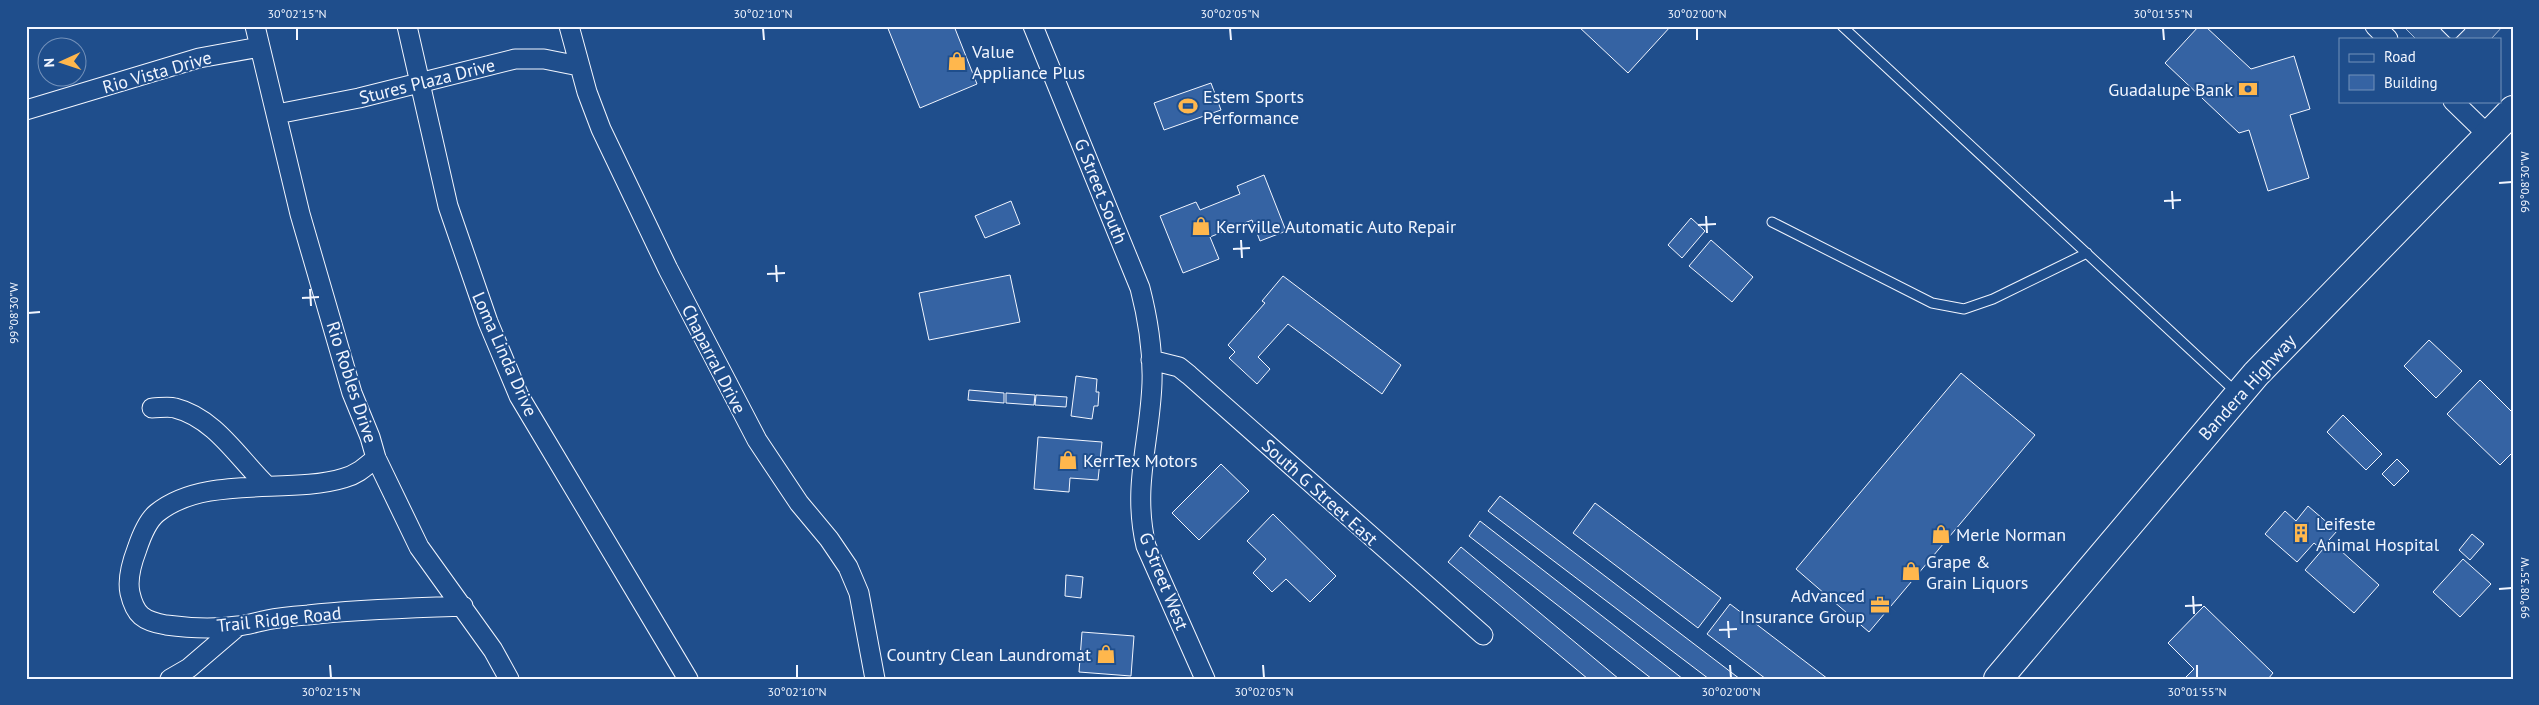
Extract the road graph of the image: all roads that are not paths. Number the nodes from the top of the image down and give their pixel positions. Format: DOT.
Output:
graph roads {
  1 [pos="255,26"];
  2 [pos="407,26"];
  3 [pos="569,26"];
  4 [pos="1033,26"];
  5 [pos="1842,26"];
  6 [pos="2375,26"];
  7 [pos="2444,26"];
  8 [pos="2461,26"];
  9 [pos="2387,38"];
  10 [pos="260,47"];
  11 [pos="579,66"];
  12 [pos="419,83"];
  13 [pos="2454,102"];
  14 [pos="26,110"];
  15 [pos="2513,110"];
  16 [pos="276,114"];
  17 [pos="2488,135"];
  18 [pos="1772,222"];
  19 [pos="2087,253"];
  20 [pos="1151,360"];
  21 [pos="2239,394"];
  22 [pos="152,408"];
  23 [pos="376,458"];
  24 [pos="267,486"];
  25 [pos="463,606"];
  26 [pos="238,626"];
  27 [pos="1483,635"];
  28 [pos="170,679"];
  29 [pos="509,679"];
  30 [pos="688,679"];
  31 [pos="875,679"];
  32 [pos="1205,679"];
  33 [pos="1998,679"];
  1 -- 10 [label="street, Rio Robles Drive"];
  2 -- 12 [label="street, Loma Linda Drive"];
  3 -- 11 [label="street, Chaparral Drive"];
  4 -- 20 [label="street, G Street South"];
  5 -- 19 [label="lane"];
  6 -- 9 [label="street"];
  7 -- 8 [label="lane"];
  10 -- 14 [label="street, Rio Vista Drive"];
  10 -- 16 [label="street, Rio Robles Drive"];
  11 -- 12 [label="street, Stures Plaza Drive"];
  11 -- 31 [label="street, Chaparral Drive"];
  12 -- 16 [label="street, Stures Plaza Drive"];
  12 -- 30 [label="street, Loma Linda Drive"];
  13 -- 17 [label="street"];
  15 -- 17 [label="main road, Bandera Highway"];
  16 -- 23 [label="street, Rio Robles Drive"];
  17 -- 21 [label="main road, Bandera Highway"];
  18 -- 19 [label="lane"];
  19 -- 21 [label="lane"];
  20 -- 27 [label="street, South G Street East"];
  20 -- 32 [label="street, G Street West"];
  21 -- 33 [label="main road, Bandera Highway"];
  22 -- 24 [label="street"];
  23 -- 24 [label="street, Trail Ridge Road"];
  23 -- 25 [label="street, Rio Robles Drive"];
  24 -- 26 [label="street, Trail Ridge Road"];
  25 -- 26 [label="street, Trail Ridge Road"];
  25 -- 29 [label="street, Rio Robles Drive"];
  26 -- 28 [label="street"];
}
